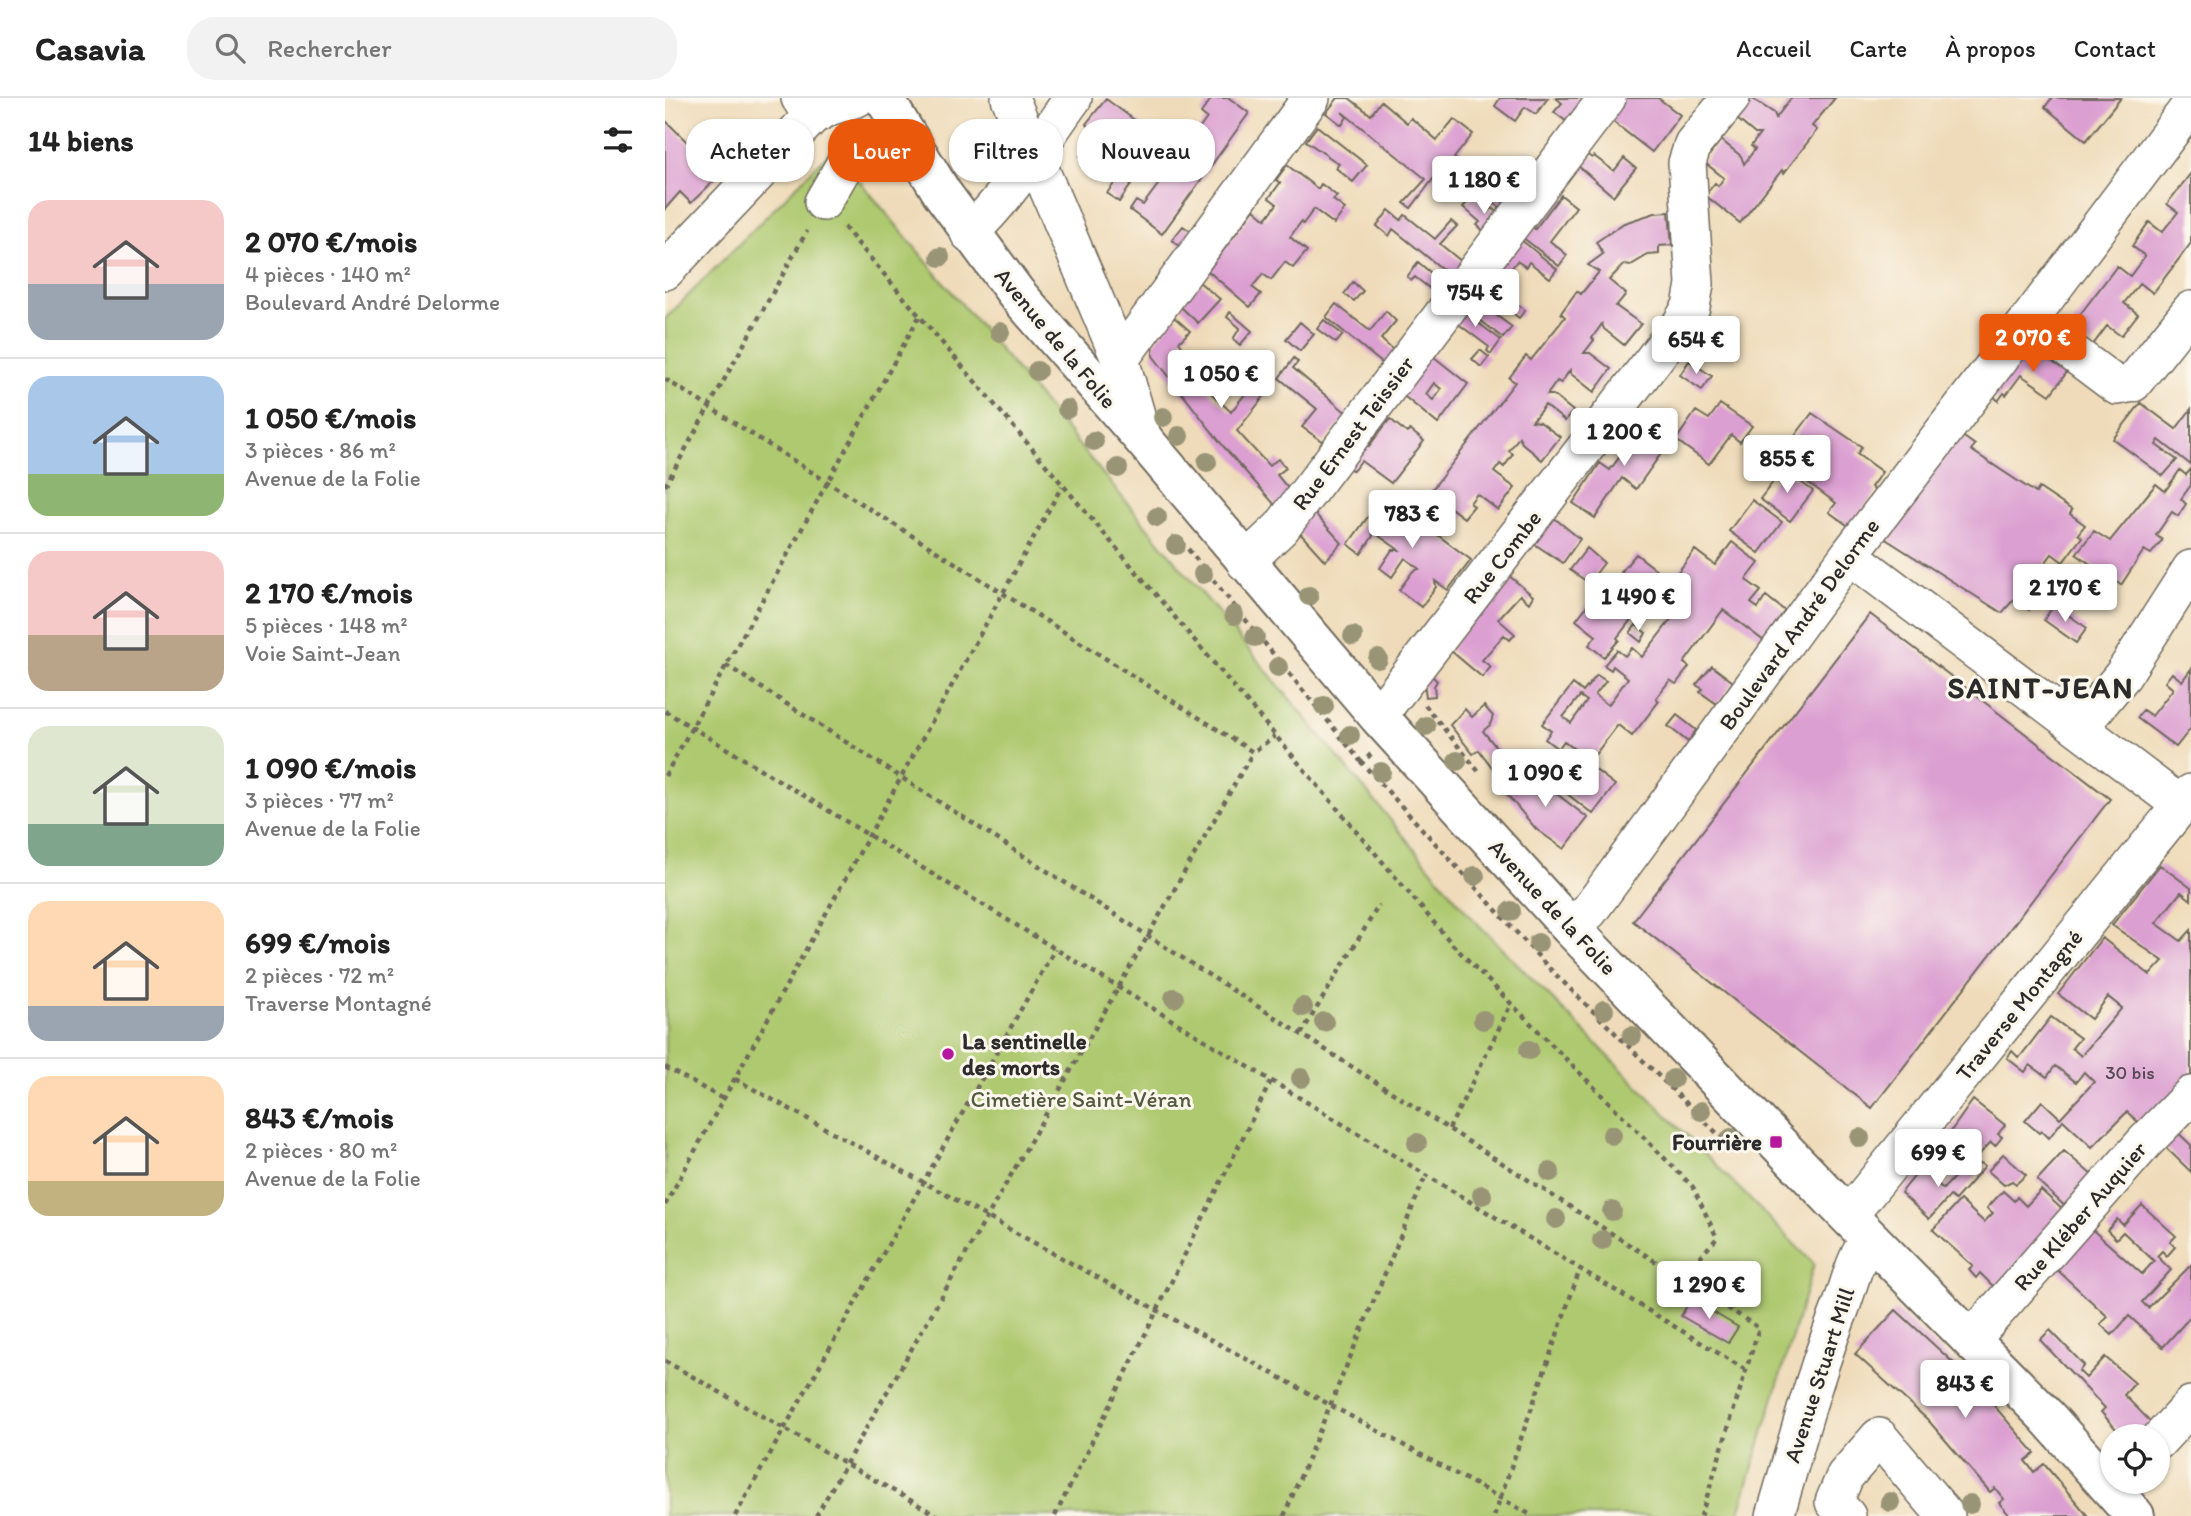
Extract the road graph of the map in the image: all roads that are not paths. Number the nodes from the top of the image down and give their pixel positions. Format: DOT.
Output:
graph roads {
  1 [pos="857,98"];
  2 [pos="884,98"];
  3 [pos="1010,98"];
  4 [pos="1073,98"];
  5 [pos="1311,98"];
  6 [pos="1607,98"];
  7 [pos="1731,98"];
  8 [pos="2191,105"];
  9 [pos="806,107"];
  10 [pos="897,119"];
  11 [pos="1018,119"];
  12 [pos="1058,119"];
  13 [pos="935,181"];
  14 [pos="835,182"];
  15 [pos="1012,182"];
  16 [pos="1044,182"];
  17 [pos="823,202"];
  18 [pos="969,233"];
  19 [pos="665,271"];
  20 [pos="2191,310"];
  21 [pos="2029,320"];
  22 [pos="1119,359"];
  23 [pos="1143,439"];
  24 [pos="1849,555"];
  25 [pos="1245,562"];
  26 [pos="2191,569"];
  27 [pos="1378,716"];
  28 [pos="2079,728"];
  29 [pos="2186,799"];
  30 [pos="1570,927"];
  31 [pos="2191,1095"];
  32 [pos="1859,1227"];
  33 [pos="1971,1340"];
  34 [pos="2191,1405"];
  35 [pos="2170,1428"];
  36 [pos="2122,1496"];
  37 [pos="1775,1516"];
  38 [pos="1847,1516"];
  39 [pos="1946,1516"];
  1 -- 9 [label="street"];
  2 -- 10 [label="main road, Avenue de la Folie"];
  3 -- 11 [label="street"];
  4 -- 12 [label="street"];
  5 -- 22 [label="street"];
  6 -- 25 [label="street, Rue Ernest Teissier"];
  7 -- 27 [label="street, Rue Combe"];
  8 -- 21 [label="street, Boulevard André Delorme"];
  9 -- 19 [label="street"];
  13 -- 18 [label="main road, Avenue de la Folie"];
  14 -- 17 [label="street"];
  15 -- 18 [label="street"];
  16 -- 22 [label="street"];
  18 -- 23 [label="main road, Avenue de la Folie"];
  20 -- 21 [label="street"];
  21 -- 24 [label="street, Boulevard André Delorme"];
  22 -- 23 [label="street"];
  23 -- 25 [label="main road, Avenue de la Folie"];
  24 -- 28 [label="street"];
  24 -- 30 [label="street, Boulevard André Delorme"];
  25 -- 27 [label="main road, Avenue de la Folie"];
  26 -- 28 [label="street"];
  27 -- 30 [label="main road, Avenue de la Folie"];
  28 -- 29 [label="street"];
  29 -- 32 [label="street, Traverse Montagné"];
  30 -- 32 [label="main road, Avenue de la Folie"];
  31 -- 33 [label="street, Rue Kléber Auquier"];
  32 -- 33 [label="main road, Avenue de la Folie"];
  32 -- 37 [label="street, Avenue Stuart Mill"];
  33 -- 36 [label="main road, Avenue de la Folie"];
  34 -- 35 [label="street"];
  38 -- 39 [label="street"];
}
